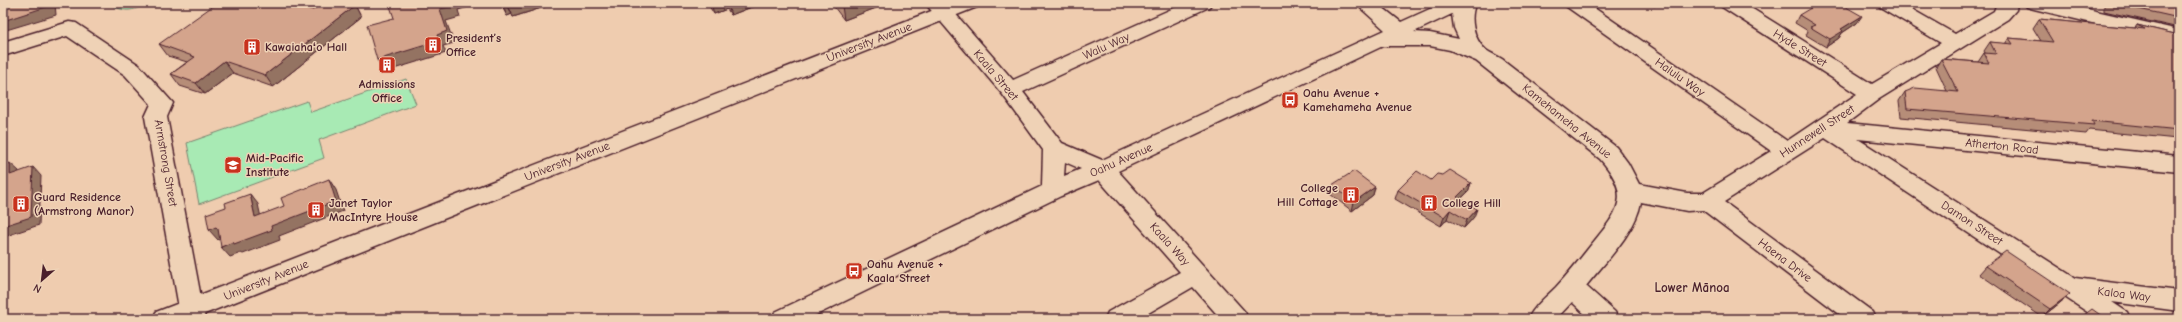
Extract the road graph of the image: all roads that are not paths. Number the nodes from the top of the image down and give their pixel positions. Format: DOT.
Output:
graph roads {
  1 [pos="970,3"];
  2 [pos="1202,3"];
  3 [pos="1365,3"];
  4 [pos="1459,3"];
  5 [pos="1466,3"];
  6 [pos="1574,3"];
  7 [pos="1729,3"];
  8 [pos="1887,3"];
  9 [pos="2007,3"];
  10 [pos="2034,3"];
  11 [pos="940,8"];
  12 [pos="1426,17"];
  13 [pos="1399,30"];
  14 [pos="2179,37"];
  15 [pos="1954,42"];
  16 [pos="1366,46"];
  17 [pos="3,49"];
  18 [pos="1477,52"];
  19 [pos="1010,90"];
  20 [pos="1872,94"];
  21 [pos="1825,128"];
  22 [pos="1054,149"];
  23 [pos="1786,151"];
  24 [pos="2179,164"];
  25 [pos="1103,169"];
  26 [pos="1054,190"];
  27 [pos="1630,192"];
  28 [pos="1707,201"];
  29 [pos="1196,274"];
  30 [pos="1571,287"];
  31 [pos="2070,287"];
  32 [pos="2179,301"];
  33 [pos="192,314"];
  34 [pos="164,319"];
  35 [pos="784,319"];
  36 [pos="1118,319"];
  37 [pos="1236,319"];
  38 [pos="1540,319"];
  39 [pos="1606,319"];
  40 [pos="1864,319"];
  41 [pos="2118,319"];
  1 -- 11 [label="street, University Avenue"];
  2 -- 19 [label="street, Walu Way"];
  3 -- 13 [label="street"];
  4 -- 12 [label="street, Oahu Avenue"];
  5 -- 18 [label="street, Kamehameha Avenue"];
  6 -- 23 [label="street, Halulu Way"];
  7 -- 20 [label="street, Hyde Street"];
  8 -- 15 [label="street"];
  9 -- 15 [label="street, Hunnewell Street"];
  10 -- 14 [label="street"];
  11 -- 19 [label="street, Kaala Street"];
  11 -- 33 [label="street, University Avenue"];
  12 -- 13 [label="street, Oahu Avenue"];
  12 -- 18 [label="street"];
  13 -- 16 [label="street, Oahu Avenue"];
  15 -- 20 [label="street, Hunnewell Street"];
  16 -- 18 [label="street, Kamehameha Avenue"];
  16 -- 25 [label="street, Oahu Avenue"];
  17 -- 33 [label="street, Armstrong Street"];
  18 -- 27 [label="street, Kamehameha Avenue"];
  19 -- 22 [label="street, Kaala Street"];
  20 -- 21 [label="street, Hunnewell Street"];
  21 -- 23 [label="street, Hunnewell Street"];
  21 -- 24 [label="street, Atherton Road"];
  21 -- 31 [label="street, Damon Street"];
  22 -- 25 [label="street"];
  22 -- 26 [label="street"];
  23 -- 28 [label="street, Hunnewell Street"];
  25 -- 26 [label="street, Oahu Avenue"];
  25 -- 29 [label="street, Kaala Way"];
  26 -- 35 [label="street, Oahu Avenue"];
  27 -- 28 [label="street, Hunnewell Street"];
  27 -- 30 [label="street, Kamehameha Avenue"];
  28 -- 40 [label="street, Haena Drive"];
  29 -- 36 [label="street"];
  29 -- 37 [label="street, Kaala Way"];
  30 -- 38 [label="street, Kamehameha Avenue"];
  30 -- 39 [label="street"];
  31 -- 32 [label="street, Kaloa Way"];
  31 -- 41 [label="street, Damon Street"];
  33 -- 34 [label="street, University Avenue"];
}
